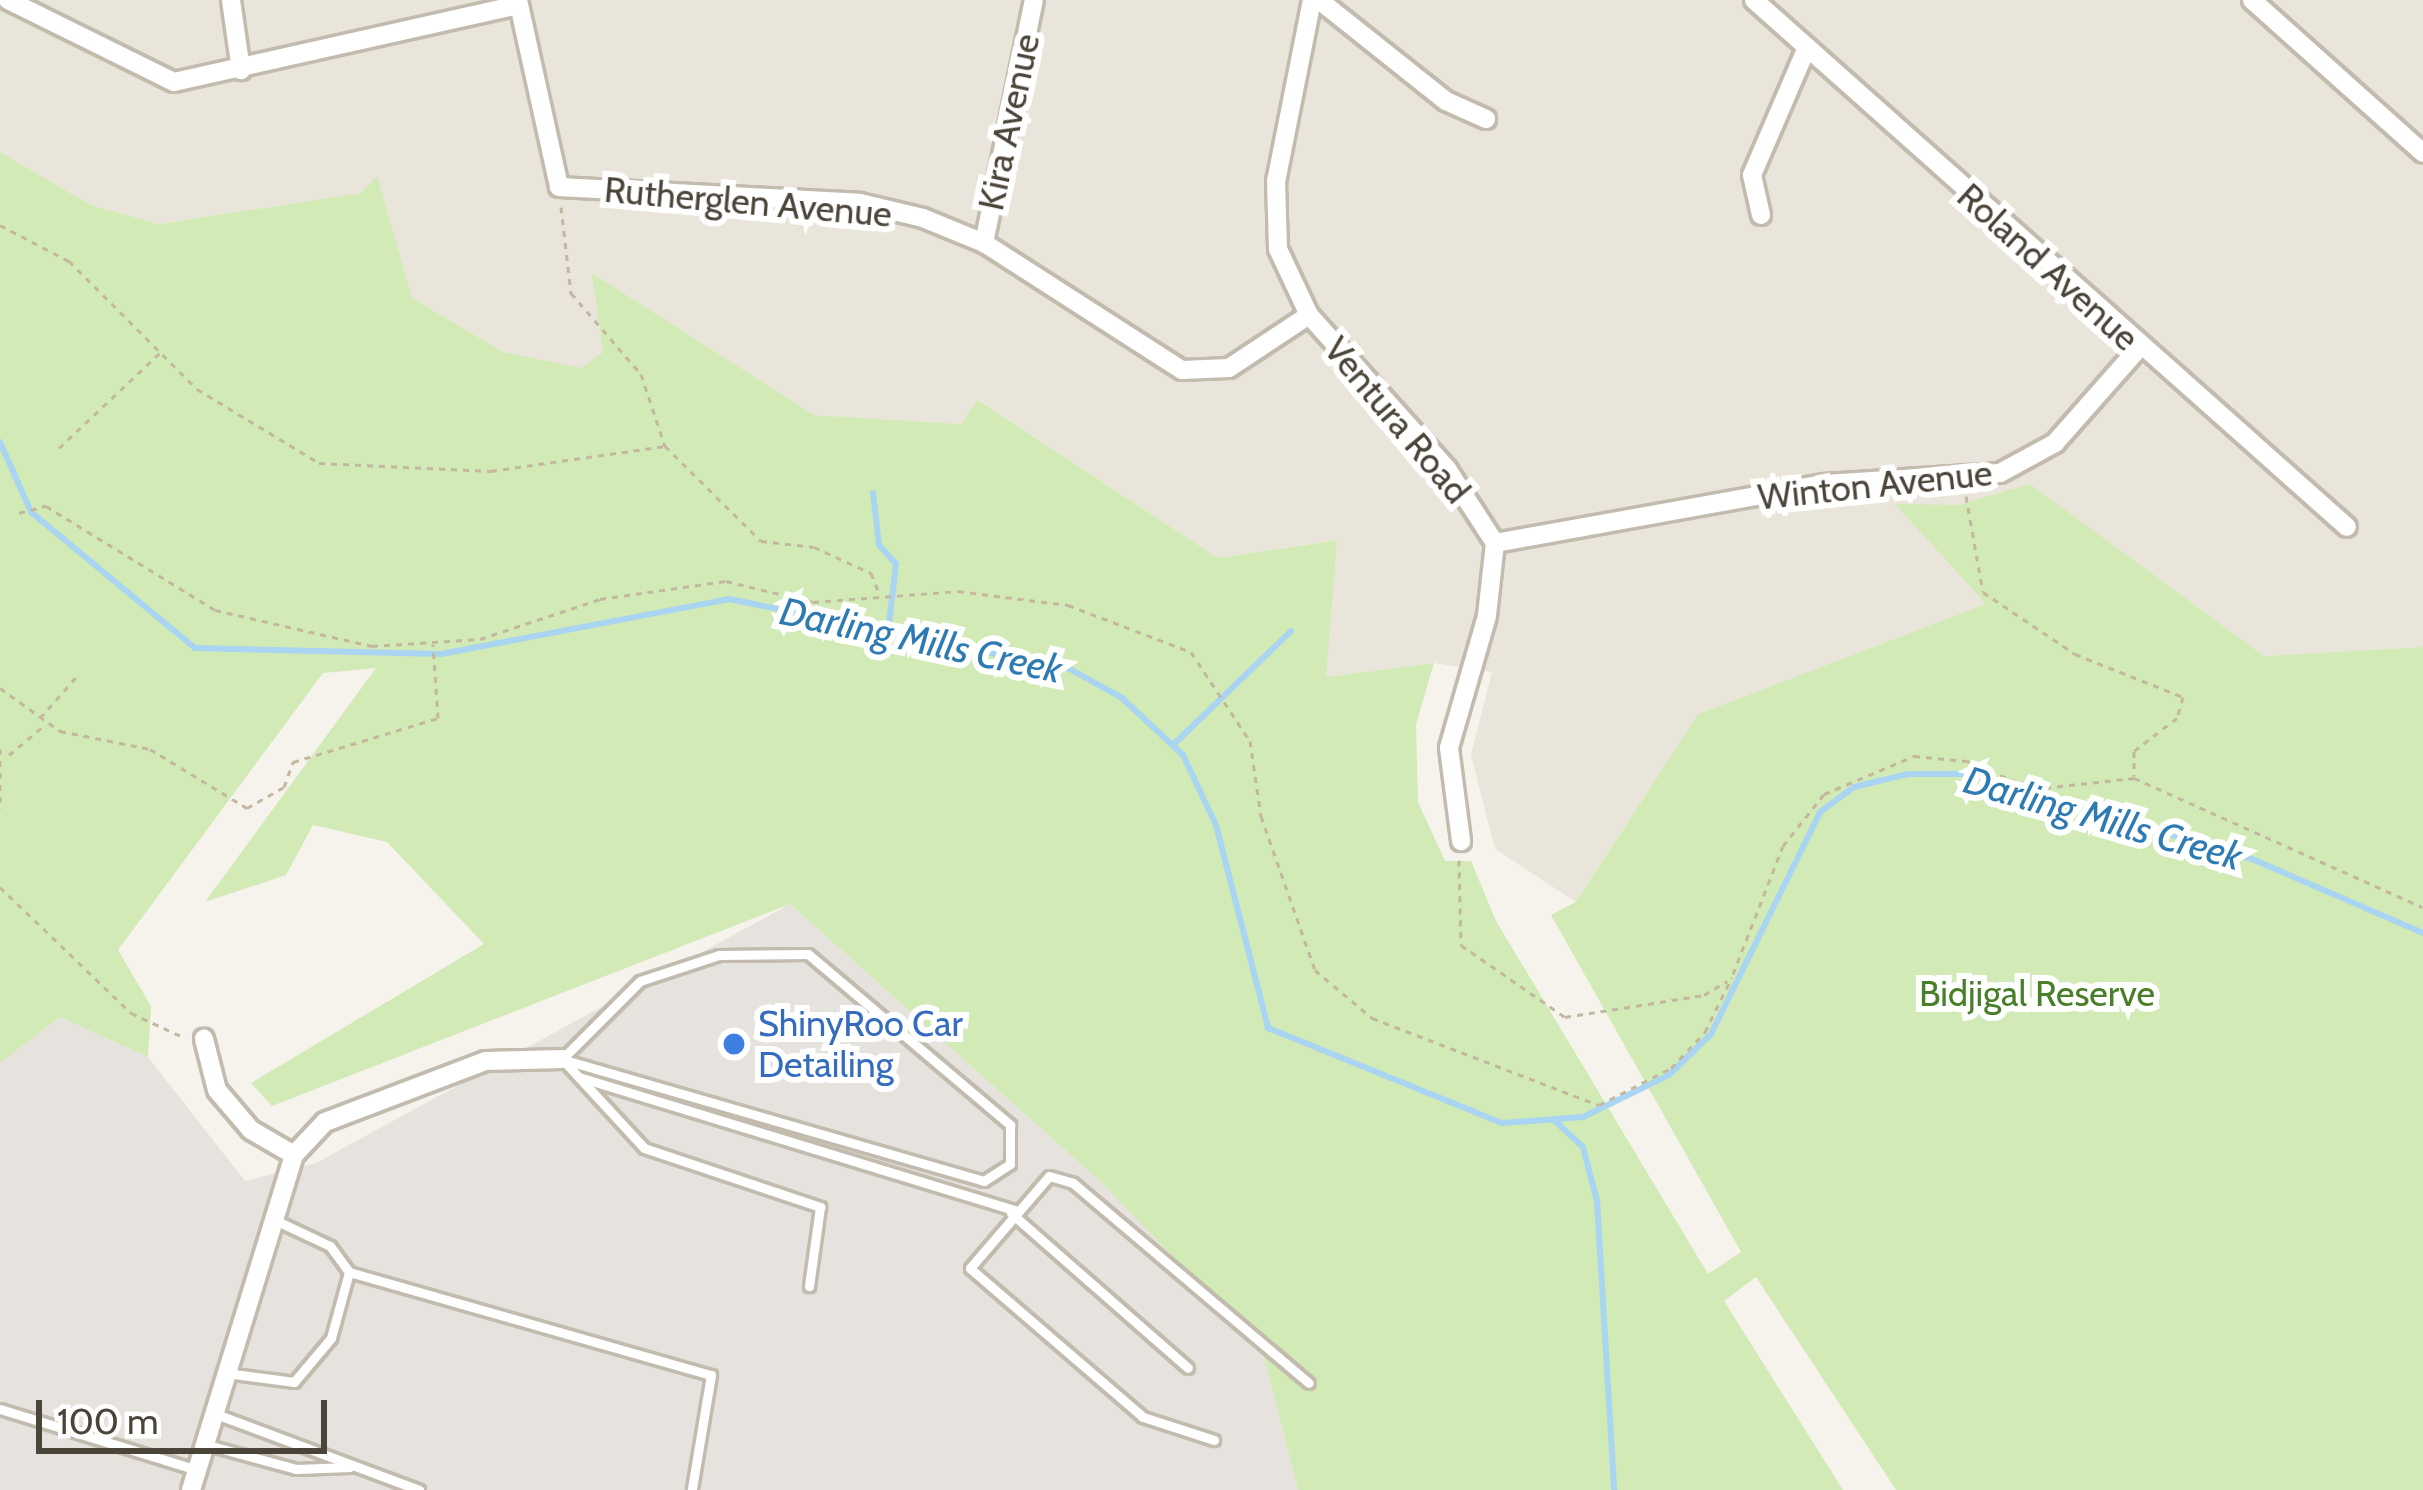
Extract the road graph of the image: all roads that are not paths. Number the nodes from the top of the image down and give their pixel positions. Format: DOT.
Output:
graph roads {
  1 [pos="8,0"];
  2 [pos="230,0"];
  3 [pos="1034,0"];
  4 [pos="1315,0"];
  5 [pos="1754,0"];
  6 [pos="2252,0"];
  7 [pos="518,2"];
  8 [pos="1807,47"];
  9 [pos="241,70"];
  10 [pos="1486,119"];
  11 [pos="2423,153"];
  12 [pos="1761,215"];
  13 [pos="984,243"];
  14 [pos="1309,315"];
  15 [pos="2138,349"];
  16 [pos="2347,526"];
  17 [pos="1495,543"];
  18 [pos="1461,841"];
  19 [pos="204,1039"];
  20 [pos="562,1059"];
  21 [pos="579,1077"];
  22 [pos="294,1155"];
  23 [pos="1013,1212"];
  24 [pos="272,1219"];
  25 [pos="349,1272"];
  26 [pos="809,1286"];
  27 [pos="1188,1368"];
  28 [pos="226,1372"];
  29 [pos="1310,1383"];
  30 [pos="0,1409"];
  31 [pos="214,1413"];
  32 [pos="1214,1440"];
  33 [pos="204,1444"];
  34 [pos="355,1467"];
  35 [pos="197,1470"];
  36 [pos="692,1489"];
  37 [pos="190,1490"];
  38 [pos="416,1490"];
  1 -- 9 [label="street"];
  2 -- 9 [label="street"];
  3 -- 13 [label="street, Kira Avenue"];
  4 -- 10 [label="street"];
  4 -- 14 [label="street, Ventura Road"];
  5 -- 8 [label="street, Roland Avenue"];
  6 -- 11 [label="street"];
  7 -- 9 [label="street"];
  7 -- 13 [label="street, Rutherglen Avenue"];
  8 -- 12 [label="street"];
  8 -- 15 [label="street, Roland Avenue"];
  13 -- 14 [label="street, Rutherglen Avenue"];
  14 -- 17 [label="street, Ventura Road"];
  15 -- 16 [label="street, Roland Avenue"];
  15 -- 17 [label="street, Winton Avenue"];
  17 -- 18 [label="street"];
  19 -- 22 [label="street"];
  20 -- 20 [label="lane"];
  20 -- 21 [label="lane"];
  20 -- 22 [label="street"];
  21 -- 23 [label="lane"];
  21 -- 26 [label="lane"];
  22 -- 24 [label="street"];
  23 -- 27 [label="lane"];
  23 -- 29 [label="lane"];
  23 -- 32 [label="lane"];
  24 -- 25 [label="lane"];
  24 -- 28 [label="street"];
  25 -- 28 [label="lane"];
  25 -- 36 [label="lane"];
  28 -- 31 [label="street"];
  30 -- 35 [label="lane"];
  31 -- 33 [label="street"];
  31 -- 34 [label="lane"];
  33 -- 34 [label="lane"];
  33 -- 35 [label="street"];
  34 -- 38 [label="lane"];
  35 -- 37 [label="street"];
}
